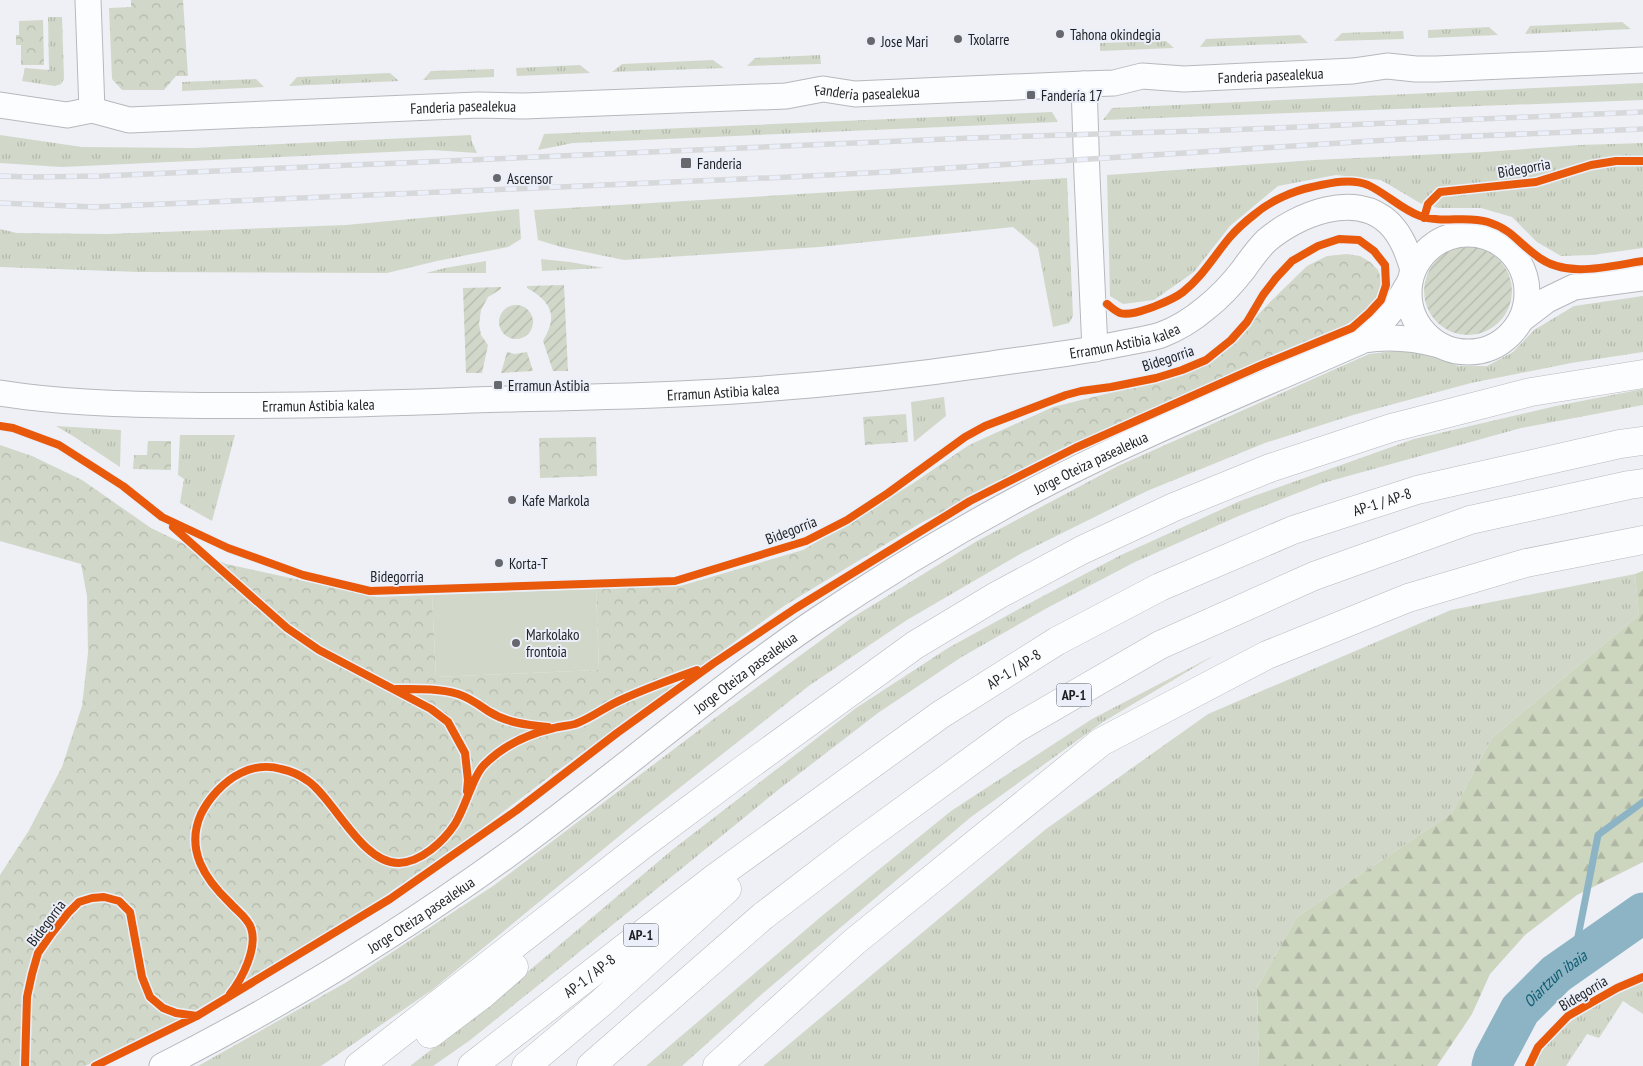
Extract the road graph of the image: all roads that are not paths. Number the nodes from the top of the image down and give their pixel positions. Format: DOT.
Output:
graph roads {
  1 [pos="88,0"];
  2 [pos="1643,60"];
  3 [pos="1084,84"];
  4 [pos="0,106"];
  5 [pos="92,110"];
  6 [pos="1392,226"];
  7 [pos="1455,235"];
  8 [pos="1521,265"];
  9 [pos="1412,275"];
  10 [pos="1643,278"];
  11 [pos="1574,287"];
  12 [pos="1522,319"];
  13 [pos="1364,340"];
  14 [pos="1439,345"];
  15 [pos="1095,349"];
  16 [pos="1643,374"];
  17 [pos="8,394"];
  18 [pos="1643,441"];
  19 [pos="1643,483"];
  20 [pos="1643,540"];
  21 [pos="740,772"];
  22 [pos="814,807"];
  23 [pos="162,1066"];
  24 [pos="359,1066"];
  25 [pos="389,1066"];
  26 [pos="472,1066"];
  27 [pos="526,1066"];
  28 [pos="591,1066"];
  29 [pos="718,1066"];
  1 -- 5 [label="street"];
  2 -- 3 [label="street, Fanderia pasealekua"];
  3 -- 5 [label="street, Fanderia pasealekua"];
  3 -- 15 [label="street"];
  4 -- 5 [label="street"];
  6 -- 7 [label="street, Erramun Astibia kalea"];
  6 -- 9 [label="street, Erramun Astibia kalea"];
  6 -- 15 [label="street, Erramun Astibia kalea"];
  7 -- 8 [label="street"];
  7 -- 9 [label="street"];
  8 -- 11 [label="street"];
  8 -- 12 [label="street"];
  9 -- 13 [label="street, Jorge Oteiza pasealekua"];
  9 -- 14 [label="street"];
  10 -- 11 [label="street"];
  11 -- 12 [label="street"];
  12 -- 14 [label="street"];
  13 -- 14 [label="street, Jorge Oteiza pasealekua"];
  13 -- 23 [label="street, Jorge Oteiza pasealekua"];
  15 -- 17 [label="street, Erramun Astibia kalea"];
  16 -- 21 [label="highway"];
  18 -- 22 [label="highway, AP-1 / AP-8 / AP-1"];
  19 -- 28 [label="highway, AP-1"];
  20 -- 29 [label="highway"];
  21 -- 24 [label="highway"];
  21 -- 25 [label="highway"];
  22 -- 26 [label="highway, AP-1 / AP-8 / AP-1"];
  22 -- 27 [label="highway"];
}
